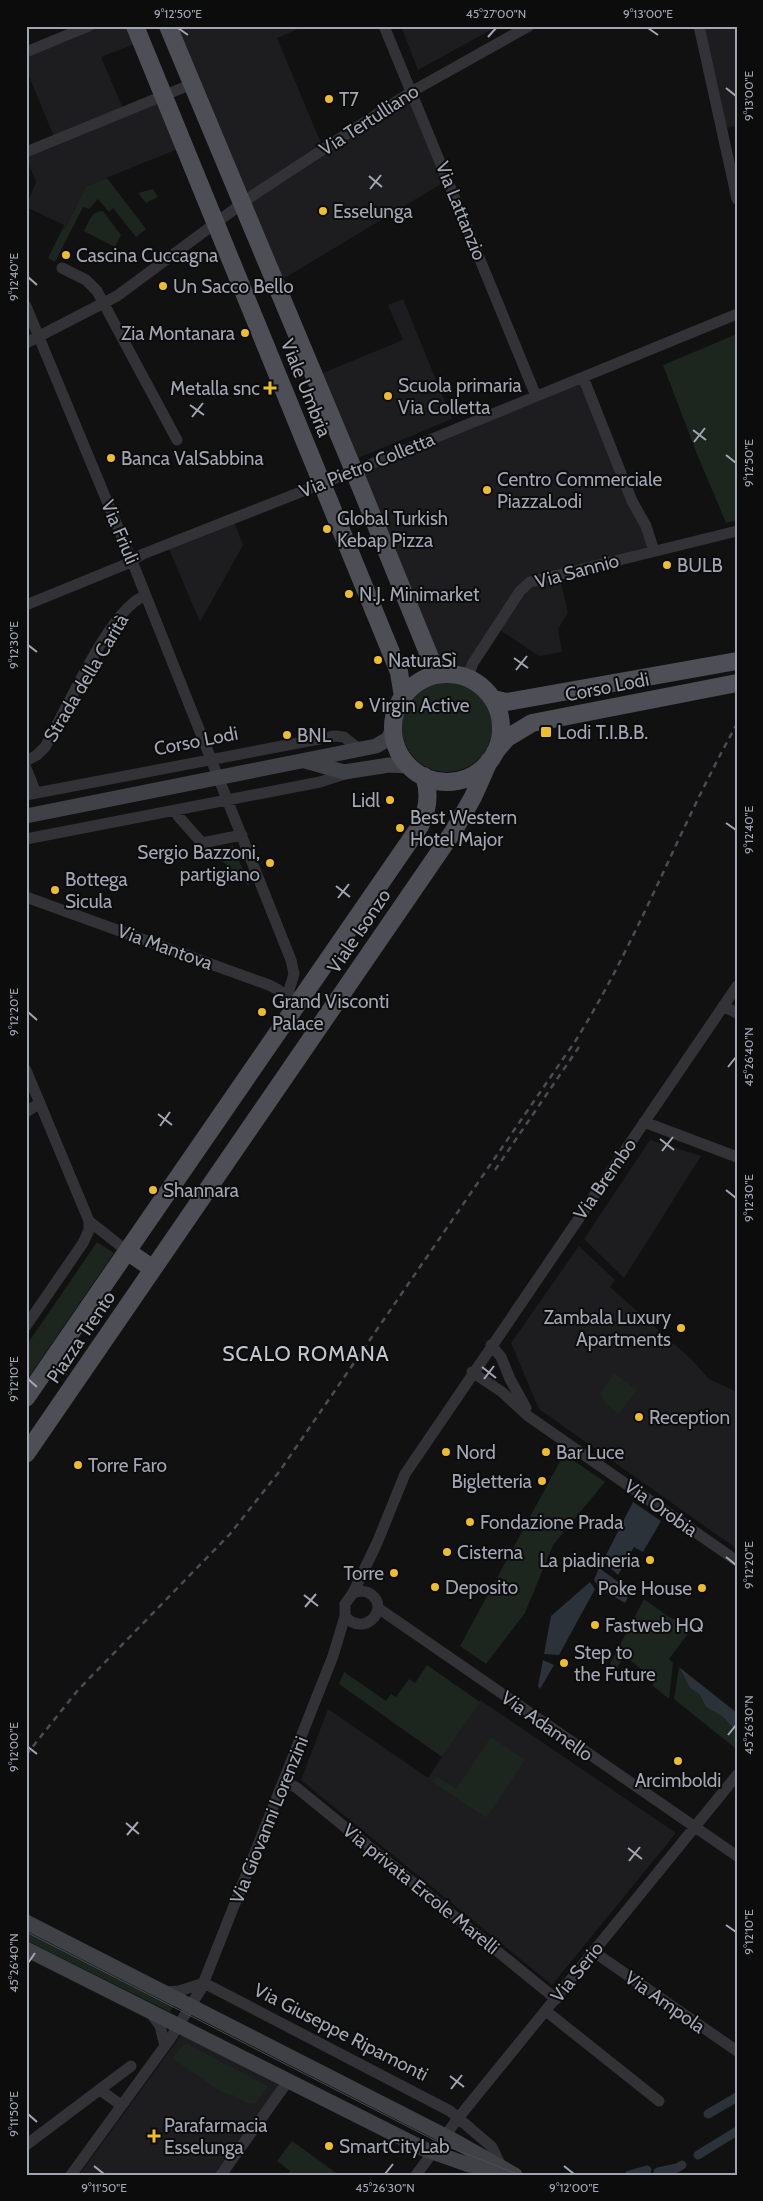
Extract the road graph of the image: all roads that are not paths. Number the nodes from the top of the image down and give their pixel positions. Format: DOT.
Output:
graph roads {
  1 [pos="89,26"];
  2 [pos="135,26"];
  3 [pos="168,26"];
  4 [pos="384,26"];
  5 [pos="529,26"];
  6 [pos="699,26"];
  7 [pos="26,52"];
  8 [pos="192,84"];
  9 [pos="411,92"];
  10 [pos="163,96"];
  11 [pos="26,152"];
  12 [pos="737,199"];
  13 [pos="241,204"];
  14 [pos="216,224"];
  15 [pos="62,268"];
  16 [pos="104,304"];
  17 [pos="26,306"];
  18 [pos="737,314"];
  19 [pos="39,337"];
  20 [pos="26,343"];
  21 [pos="583,377"];
  22 [pos="536,396"];
  23 [pos="177,440"];
  24 [pos="354,471"];
  25 [pos="322,484"];
  26 [pos="737,531"];
  27 [pos="654,551"];
  28 [pos="132,561"];
  29 [pos="146,596"];
  30 [pos="26,605"];
  31 [pos="737,661"];
  32 [pos="441,674"];
  33 [pos="472,680"];
  34 [pos="737,683"];
  35 [pos="407,692"];
  36 [pos="493,699"];
  37 [pos="393,729"];
  38 [pos="360,749"];
  39 [pos="492,756"];
  40 [pos="212,759"];
  41 [pos="26,761"];
  42 [pos="303,761"];
  43 [pos="26,768"];
  44 [pos="416,771"];
  45 [pos="348,772"];
  46 [pos="219,777"];
  47 [pos="31,794"];
  48 [pos="229,800"];
  49 [pos="176,811"];
  50 [pos="26,816"];
  51 [pos="242,835"];
  52 [pos="26,839"];
  53 [pos="26,897"];
  54 [pos="737,986"];
  55 [pos="290,1004"];
  56 [pos="723,1006"];
  57 [pos="737,1013"];
  58 [pos="26,1070"];
  59 [pos="40,1103"];
  60 [pos="26,1112"];
  61 [pos="644,1122"];
  62 [pos="737,1157"];
  63 [pos="89,1221"];
  64 [pos="83,1243"];
  65 [pos="121,1247"];
  66 [pos="153,1269"];
  67 [pos="26,1326"];
  68 [pos="490,1345"];
  69 [pos="472,1372"];
  70 [pos="510,1379"];
  71 [pos="494,1386"];
  72 [pos="26,1398"];
  73 [pos="536,1421"];
  74 [pos="26,1454"];
  75 [pos="377,1543"];
  76 [pos="737,1561"];
  77 [pos="367,1592"];
  78 [pos="353,1593"];
  79 [pos="376,1613"];
  80 [pos="345,1616"];
  81 [pos="354,1624"];
  82 [pos="333,1656"];
  83 [pos="737,1775"];
  84 [pos="284,1781"];
  85 [pos="695,1827"];
  86 [pos="737,1856"];
  87 [pos="26,1922"];
  88 [pos="26,1948"];
  89 [pos="594,1952"];
  90 [pos="204,1983"];
  91 [pos="163,1992"];
  92 [pos="556,1998"];
  93 [pos="192,2007"];
  94 [pos="546,2011"];
  95 [pos="151,2013"];
  96 [pos="179,2026"];
  97 [pos="165,2046"];
  98 [pos="737,2051"];
  99 [pos="131,2066"];
  100 [pos="288,2082"];
  101 [pos="100,2090"];
  102 [pos="659,2101"];
  103 [pos="121,2105"];
  104 [pos="459,2118"];
  105 [pos="445,2136"];
  106 [pos="26,2145"];
  107 [pos="432,2153"];
  108 [pos="508,2171"];
  109 [pos="71,2175"];
  110 [pos="221,2175"];
  111 [pos="416,2175"];
  1 -- 7 [label="street"];
  2 -- 10 [label="main road, Viale Umbria"];
  3 -- 8 [label="main road, Viale Umbria"];
  4 -- 9 [label="street, Via Lattanzio"];
  5 -- 9 [label="street, Via Tertulliano"];
  6 -- 12 [label="street"];
  8 -- 10 [label="street"];
  8 -- 13 [label="main road, Viale Umbria"];
  9 -- 13 [label="street, Via Tertulliano"];
  9 -- 22 [label="street, Via Lattanzio"];
  10 -- 11 [label="street"];
  10 -- 14 [label="main road, Viale Umbria"];
  13 -- 14 [label="street, Via Tertulliano"];
  13 -- 24 [label="main road, Viale Umbria"];
  14 -- 16 [label="street, Via Tertulliano"];
  14 -- 25 [label="main road, Viale Umbria"];
  15 -- 16 [label="street"];
  16 -- 19 [label="street, Via Tertulliano"];
  16 -- 23 [label="street"];
  17 -- 19 [label="street, Via Friuli"];
  18 -- 21 [label="street, Via Pietro Colletta"];
  19 -- 20 [label="street, Via Tertulliano"];
  19 -- 28 [label="street, Via Friuli"];
  21 -- 22 [label="street, Via Pietro Colletta"];
  21 -- 27 [label="street"];
  22 -- 24 [label="street, Via Pietro Colletta"];
  24 -- 25 [label="street, Via Pietro Colletta"];
  24 -- 32 [label="main road, Viale Umbria"];
  25 -- 28 [label="street, Via Pietro Colletta"];
  25 -- 35 [label="main road, Viale Umbria"];
  26 -- 27 [label="street, Via Sannio"];
  27 -- 33 [label="street, Via Sannio"];
  28 -- 29 [label="street, Via Friuli"];
  28 -- 30 [label="street, Via Pietro Colletta"];
  29 -- 40 [label="street, Via Friuli"];
  29 -- 41 [label="street, Strada della Carità"];
  31 -- 36 [label="main road, Corso Lodi"];
  32 -- 33 [label="main road"];
  32 -- 35 [label="main road"];
  33 -- 36 [label="main road"];
  34 -- 39 [label="main road, Corso Lodi"];
  35 -- 37 [label="main road"];
  36 -- 39 [label="main road"];
  37 -- 38 [label="street"];
  37 -- 44 [label="main road"];
  38 -- 40 [label="street, Corso Lodi"];
  38 -- 42 [label="street"];
  39 -- 44 [label="main road"];
  39 -- 66 [label="main road, Viale Isonzo"];
  40 -- 46 [label="street, Via Friuli"];
  40 -- 47 [label="street, Corso Lodi"];
  42 -- 45 [label="street"];
  42 -- 46 [label="street"];
  43 -- 47 [label="street, Corso Lodi"];
  44 -- 45 [label="street"];
  44 -- 55 [label="main road, Viale Isonzo"];
  45 -- 48 [label="street"];
  46 -- 48 [label="street, Via Friuli"];
  46 -- 50 [label="street"];
  48 -- 49 [label="street"];
  48 -- 51 [label="street, Via Friuli"];
  49 -- 51 [label="street"];
  49 -- 52 [label="street"];
  51 -- 55 [label="street, Via Friuli"];
  53 -- 55 [label="street, Via Mantova"];
  54 -- 56 [label="street, Via Brembo"];
  55 -- 65 [label="main road, Viale Isonzo"];
  56 -- 57 [label="street"];
  56 -- 61 [label="street, Via Brembo"];
  58 -- 59 [label="street"];
  59 -- 60 [label="street"];
  59 -- 63 [label="street"];
  61 -- 62 [label="street"];
  61 -- 68 [label="street, Via Brembo"];
  63 -- 64 [label="street"];
  63 -- 65 [label="street"];
  64 -- 65 [label="street"];
  64 -- 67 [label="street"];
  65 -- 66 [label="main road"];
  65 -- 72 [label="main road, Piazza Trento"];
  66 -- 74 [label="main road, Piazza Trento"];
  68 -- 69 [label="street, Via Brembo"];
  68 -- 70 [label="street"];
  69 -- 71 [label="street, Via Orobia"];
  69 -- 75 [label="street, Via Giovanni Lorenzini"];
  70 -- 71 [label="street"];
  70 -- 73 [label="street"];
  71 -- 73 [label="street, Via Orobia"];
  73 -- 76 [label="street, Via Orobia"];
  75 -- 77 [label="street, Via Giovanni Lorenzini"];
  75 -- 78 [label="street, Via Giovanni Lorenzini"];
  77 -- 78 [label="street"];
  77 -- 79 [label="street"];
  78 -- 80 [label="street, Via Giovanni Lorenzini"];
  79 -- 81 [label="street"];
  79 -- 85 [label="street, Via Adamello"];
  80 -- 81 [label="street"];
  80 -- 82 [label="street, Via Giovanni Lorenzini"];
  81 -- 82 [label="street, Via Giovanni Lorenzini"];
  82 -- 84 [label="street, Via Giovanni Lorenzini"];
  83 -- 85 [label="street, Via Serio"];
  84 -- 90 [label="street, Via Giovanni Lorenzini"];
  84 -- 92 [label="street, Via privata Ercole Marelli"];
  85 -- 86 [label="street, Via Adamello"];
  85 -- 89 [label="street, Via Serio"];
  87 -- 91 [label="street"];
  88 -- 95 [label="street"];
  89 -- 92 [label="street, Via Serio"];
  89 -- 98 [label="street, Via Ampola"];
  90 -- 91 [label="street"];
  90 -- 93 [label="street, Via Giovanni Lorenzini"];
  90 -- 104 [label="street, Via Giuseppe Ripamonti"];
  91 -- 93 [label="street"];
  92 -- 94 [label="street, Via Serio"];
  93 -- 96 [label="street"];
  93 -- 105 [label="street"];
  94 -- 102 [label="street"];
  94 -- 104 [label="street, Via Serio"];
  95 -- 96 [label="street"];
  95 -- 97 [label="street"];
  96 -- 97 [label="street"];
  96 -- 100 [label="street"];
  97 -- 103 [label="street"];
  99 -- 101 [label="street"];
  100 -- 107 [label="street"];
  100 -- 110 [label="street"];
  101 -- 103 [label="street"];
  101 -- 106 [label="street"];
  103 -- 109 [label="street"];
  104 -- 105 [label="street"];
  104 -- 108 [label="street, Via Giuseppe Ripamonti"];
  105 -- 107 [label="street"];
  105 -- 108 [label="street"];
  107 -- 108 [label="street"];
  107 -- 111 [label="street"];
}
